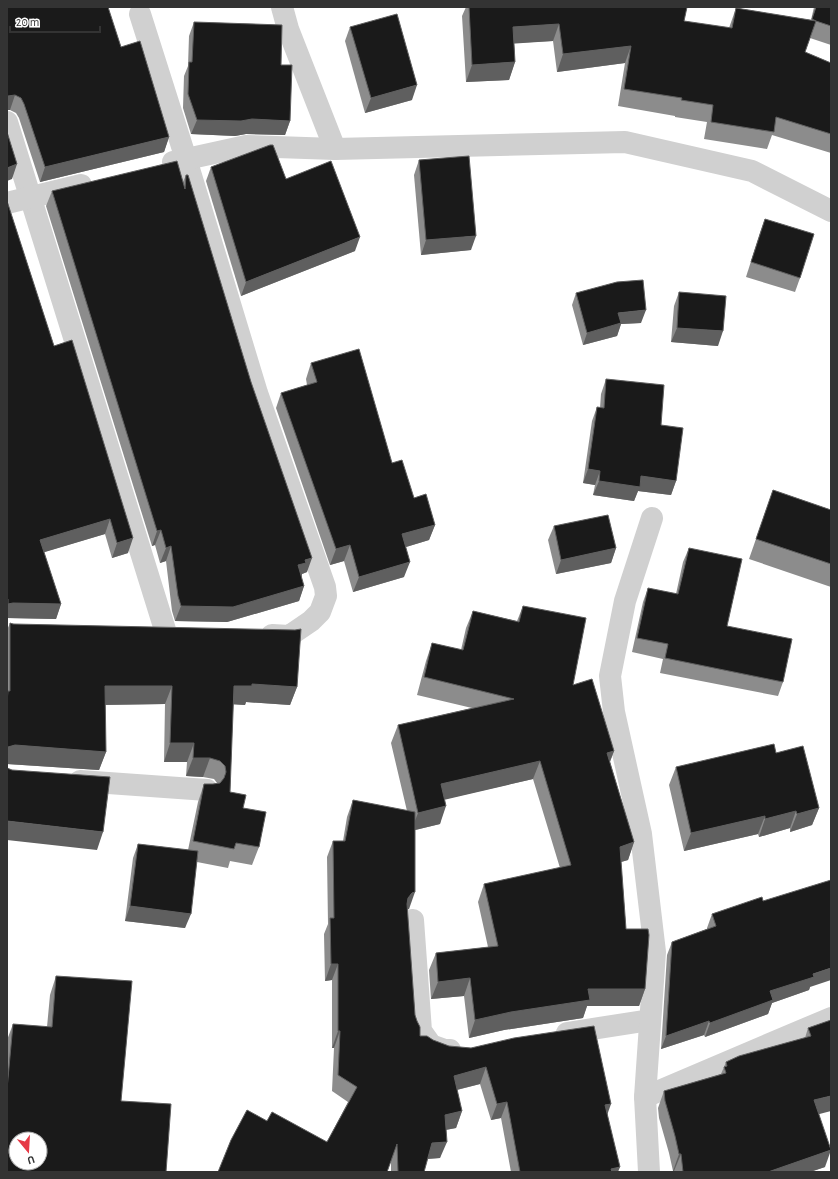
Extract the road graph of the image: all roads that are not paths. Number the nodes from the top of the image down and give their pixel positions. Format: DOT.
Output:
graph roads {
  1 [pos="282,7"];
  2 [pos="140,14"];
  3 [pos="7,122"];
  4 [pos="335,149"];
  5 [pos="186,159"];
  6 [pos="157,166"];
  7 [pos="98,181"];
  8 [pos="31,197"];
  9 [pos="7,203"];
  10 [pos="831,211"];
  11 [pos="652,518"];
  12 [pos="142,633"];
  13 [pos="166,633"];
  14 [pos="189,634"];
  15 [pos="251,635"];
  16 [pos="61,780"];
  17 [pos="207,790"];
  18 [pos="413,920"];
  19 [pos="831,1018"];
  20 [pos="650,1020"];
  21 [pos="544,1037"];
  22 [pos="470,1050"];
  23 [pos="645,1097"];
  24 [pos="649,1172"];
  1 -- 4 [label="street"];
  2 -- 5 [label="street"];
  3 -- 8 [label="street"];
  4 -- 5 [label="street"];
  4 -- 10 [label="street"];
  5 -- 6 [label="street"];
  5 -- 15 [label="street"];
  7 -- 8 [label="street"];
  8 -- 9 [label="street"];
  8 -- 13 [label="street"];
  11 -- 20 [label="street"];
  12 -- 13 [label="street"];
  13 -- 14 [label="street"];
  16 -- 17 [label="street"];
  18 -- 22 [label="street"];
  19 -- 23 [label="street"];
  20 -- 21 [label="street"];
  20 -- 23 [label="street"];
  23 -- 24 [label="street"];
}
